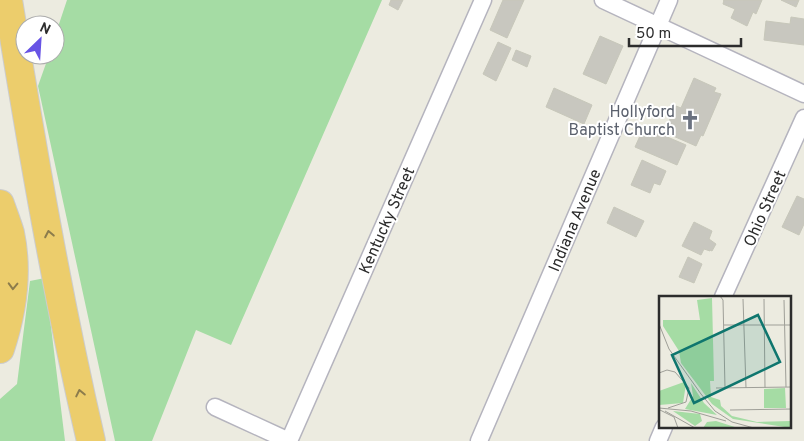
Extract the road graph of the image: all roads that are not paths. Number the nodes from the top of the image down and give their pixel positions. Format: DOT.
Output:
graph roads {
  1 [pos="8,0"];
  2 [pos="483,0"];
  3 [pos="603,0"];
  4 [pos="669,0"];
  5 [pos="658,26"];
  6 [pos="804,94"];
  7 [pos="804,118"];
  8 [pos="0,204"];
  9 [pos="723,296"];
  10 [pos="0,349"];
  11 [pos="215,407"];
  12 [pos="664,428"];
  13 [pos="91,441"];
  14 [pos="289,441"];
  15 [pos="478,441"];
  16 [pos="658,441"];
  13 -- 1 [label="highway, one-way"];
  2 -- 14 [label="street, Kentucky Street"];
  3 -- 5 [label="street"];
  4 -- 5 [label="street, Indiana Avenue"];
  5 -- 6 [label="street"];
  5 -- 15 [label="street, Indiana Avenue"];
  7 -- 9 [label="street, Ohio Street"];
  8 -- 10 [label="highway, one-way"];
  11 -- 14 [label="street"];
  12 -- 16 [label="street"];
}
